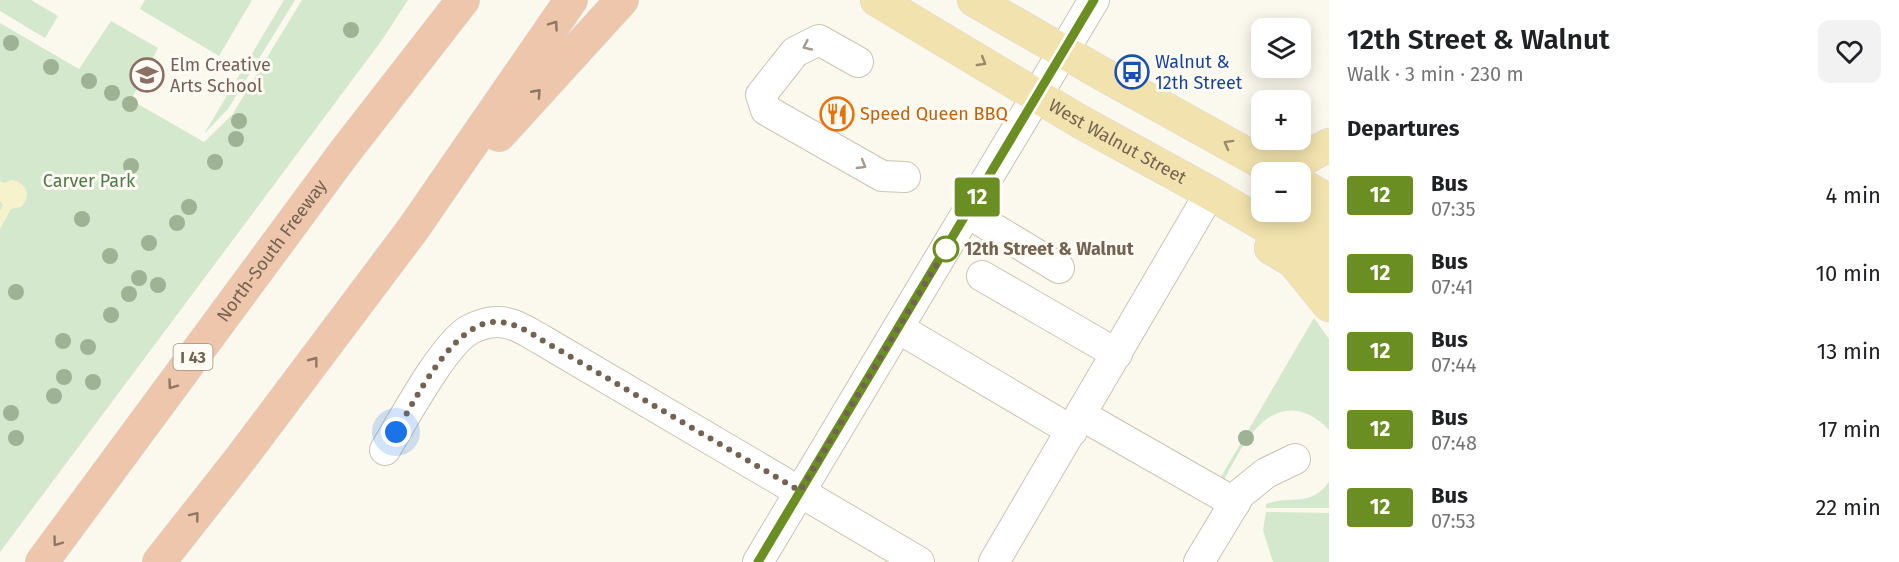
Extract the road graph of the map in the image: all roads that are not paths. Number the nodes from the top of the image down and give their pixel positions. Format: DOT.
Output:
graph roads {
  1 [pos="446,0"];
  2 [pos="463,0"];
  3 [pos="572,0"];
  4 [pos="622,0"];
  5 [pos="878,0"];
  6 [pos="974,0"];
  7 [pos="1094,0"];
  8 [pos="1064,51"];
  9 [pos="858,62"];
  10 [pos="1038,94"];
  11 [pos="1329,145"];
  12 [pos="344,153"];
  13 [pos="1260,162"];
  14 [pos="1295,162"];
  15 [pos="905,177"];
  16 [pos="1311,190"];
  17 [pos="1210,193"];
  18 [pos="1329,201"];
  19 [pos="1251,202"];
  20 [pos="968,213"];
  21 [pos="1308,222"];
  22 [pos="413,229"];
  23 [pos="1329,231"];
  24 [pos="1329,263"];
  25 [pos="1059,268"];
  26 [pos="982,276"];
  27 [pos="1329,305"];
  28 [pos="898,328"];
  29 [pos="1117,354"];
  30 [pos="1076,423"];
  31 [pos="385,450"];
  32 [pos="1295,459"];
  33 [pos="800,491"];
  34 [pos="1235,503"];
  35 [pos="42,562"];
  36 [pos="159,562"];
  37 [pos="758,562"];
  38 [pos="919,562"];
  39 [pos="994,562"];
  40 [pos="1199,562"];
  1 -- 12 [label="highway"];
  2 -- 12 [label="highway, North-South Freeway / I 43"];
  22 -- 3 [label="highway, one-way"];
  22 -- 4 [label="highway, one-way"];
  5 -- 10 [label="main road, West Walnut Street, one-way"];
  6 -- 8 [label="main road"];
  7 -- 8 [label="street"];
  8 -- 10 [label="street"];
  13 -- 8 [label="main road, one-way"];
  9 -- 15 [label="street, one-way"];
  10 -- 17 [label="main road, West Walnut Street"];
  10 -- 20 [label="street"];
  11 -- 14 [label="main road"];
  12 -- 35 [label="highway, North-South Freeway / I 43, one-way"];
  16 -- 18 [label="main road"];
  17 -- 19 [label="main road"];
  17 -- 24 [label="main road, West Walnut Street"];
  17 -- 27 [label="main road"];
  17 -- 29 [label="street"];
  20 -- 25 [label="street"];
  20 -- 28 [label="street"];
  21 -- 23 [label="main road"];
  36 -- 22 [label="highway, one-way"];
  26 -- 29 [label="street"];
  28 -- 30 [label="street"];
  28 -- 33 [label="street"];
  29 -- 30 [label="street"];
  30 -- 34 [label="street"];
  30 -- 39 [label="street"];
  31 -- 33 [label="street"];
  32 -- 34 [label="street"];
  33 -- 37 [label="street"];
  33 -- 38 [label="street"];
  34 -- 40 [label="street"];
}
